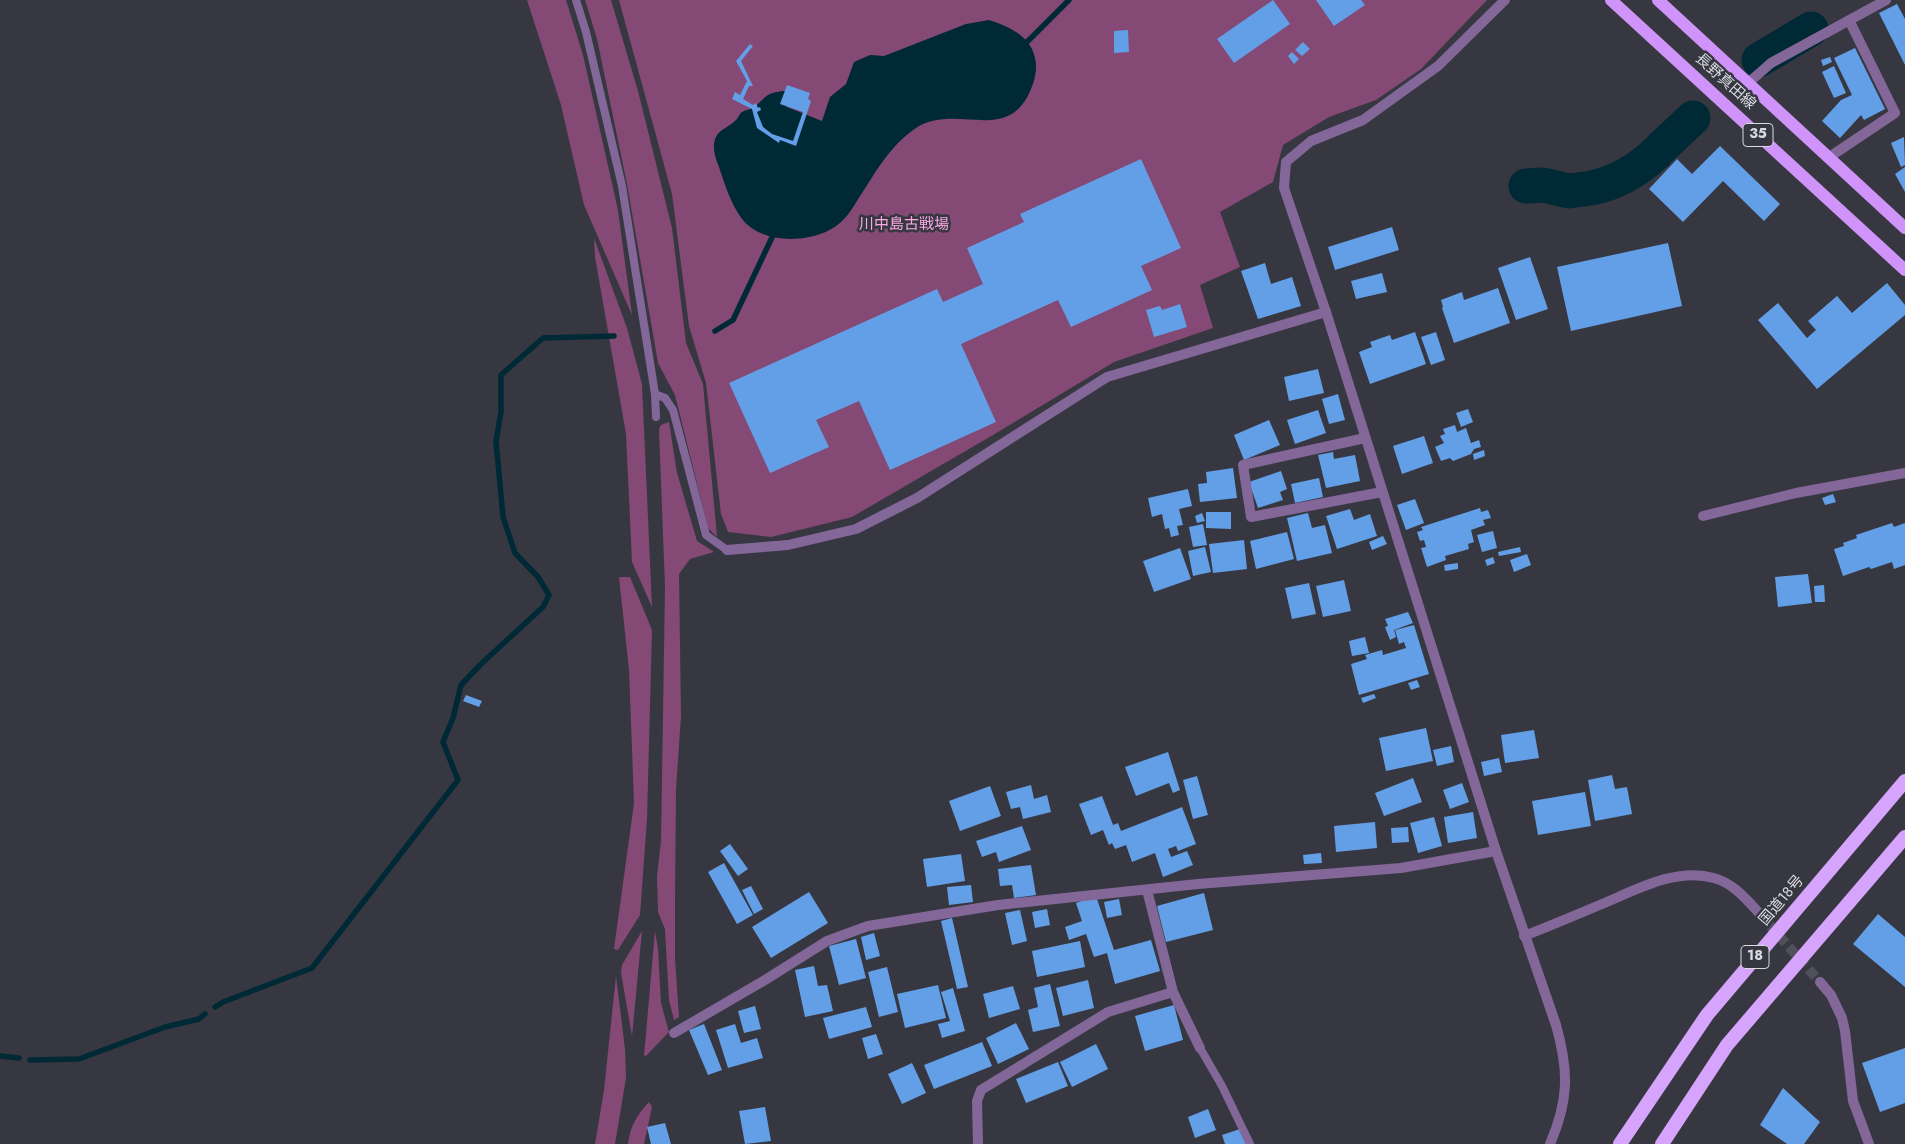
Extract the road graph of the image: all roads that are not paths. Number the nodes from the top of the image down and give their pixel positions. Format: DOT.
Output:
graph roads {
  1 [pos="576,0"];
  2 [pos="1504,0"];
  3 [pos="1611,0"];
  4 [pos="1658,0"];
  5 [pos="1886,0"];
  6 [pos="1849,20"];
  7 [pos="1747,84"];
  8 [pos="1828,158"];
  9 [pos="1905,228"];
  10 [pos="1905,270"];
  11 [pos="1326,312"];
  12 [pos="655,394"];
  13 [pos="656,417"];
  14 [pos="1365,438"];
  15 [pos="1905,473"];
  16 [pos="1382,492"];
  17 [pos="1703,516"];
  18 [pos="727,550"];
  19 [pos="1905,781"];
  20 [pos="1905,837"];
  21 [pos="1496,851"];
  22 [pos="1147,890"];
  23 [pos="1759,913"];
  24 [pos="1524,936"];
  25 [pos="1820,982"];
  26 [pos="1173,992"];
  27 [pos="674,1033"];
  28 [pos="1200,1048"];
  29 [pos="978,1144"];
  30 [pos="1250,1144"];
  31 [pos="1550,1144"];
  32 [pos="1620,1144"];
  33 [pos="1662,1144"];
  34 [pos="1869,1144"];
  1 -- 12 [label="lane"];
  2 -- 11 [label="street"];
  3 -- 10 [label="main road, 長野真田線 / 35"];
  4 -- 7 [label="main road, 長野真田線 / 35"];
  5 -- 6 [label="street"];
  6 -- 7 [label="street"];
  6 -- 8 [label="street"];
  7 -- 8 [label="main road, 長野真田線 / 35"];
  8 -- 9 [label="main road, 長野真田線 / 35"];
  11 -- 14 [label="street"];
  11 -- 18 [label="street"];
  12 -- 13 [label="lane"];
  12 -- 18 [label="lane"];
  14 -- 16 [label="street"];
  14 -- 16 [label="street"];
  15 -- 17 [label="street"];
  16 -- 21 [label="street"];
  19 -- 32 [label="highway, 国道18号 / 18"];
  20 -- 33 [label="highway, 18"];
  21 -- 22 [label="street"];
  21 -- 24 [label="street"];
  22 -- 26 [label="street"];
  22 -- 27 [label="street"];
  23 -- 24 [label="street"];
  24 -- 31 [label="street"];
  25 -- 34 [label="street"];
  26 -- 28 [label="street"];
  26 -- 29 [label="street"];
  28 -- 30 [label="lane"];
}
